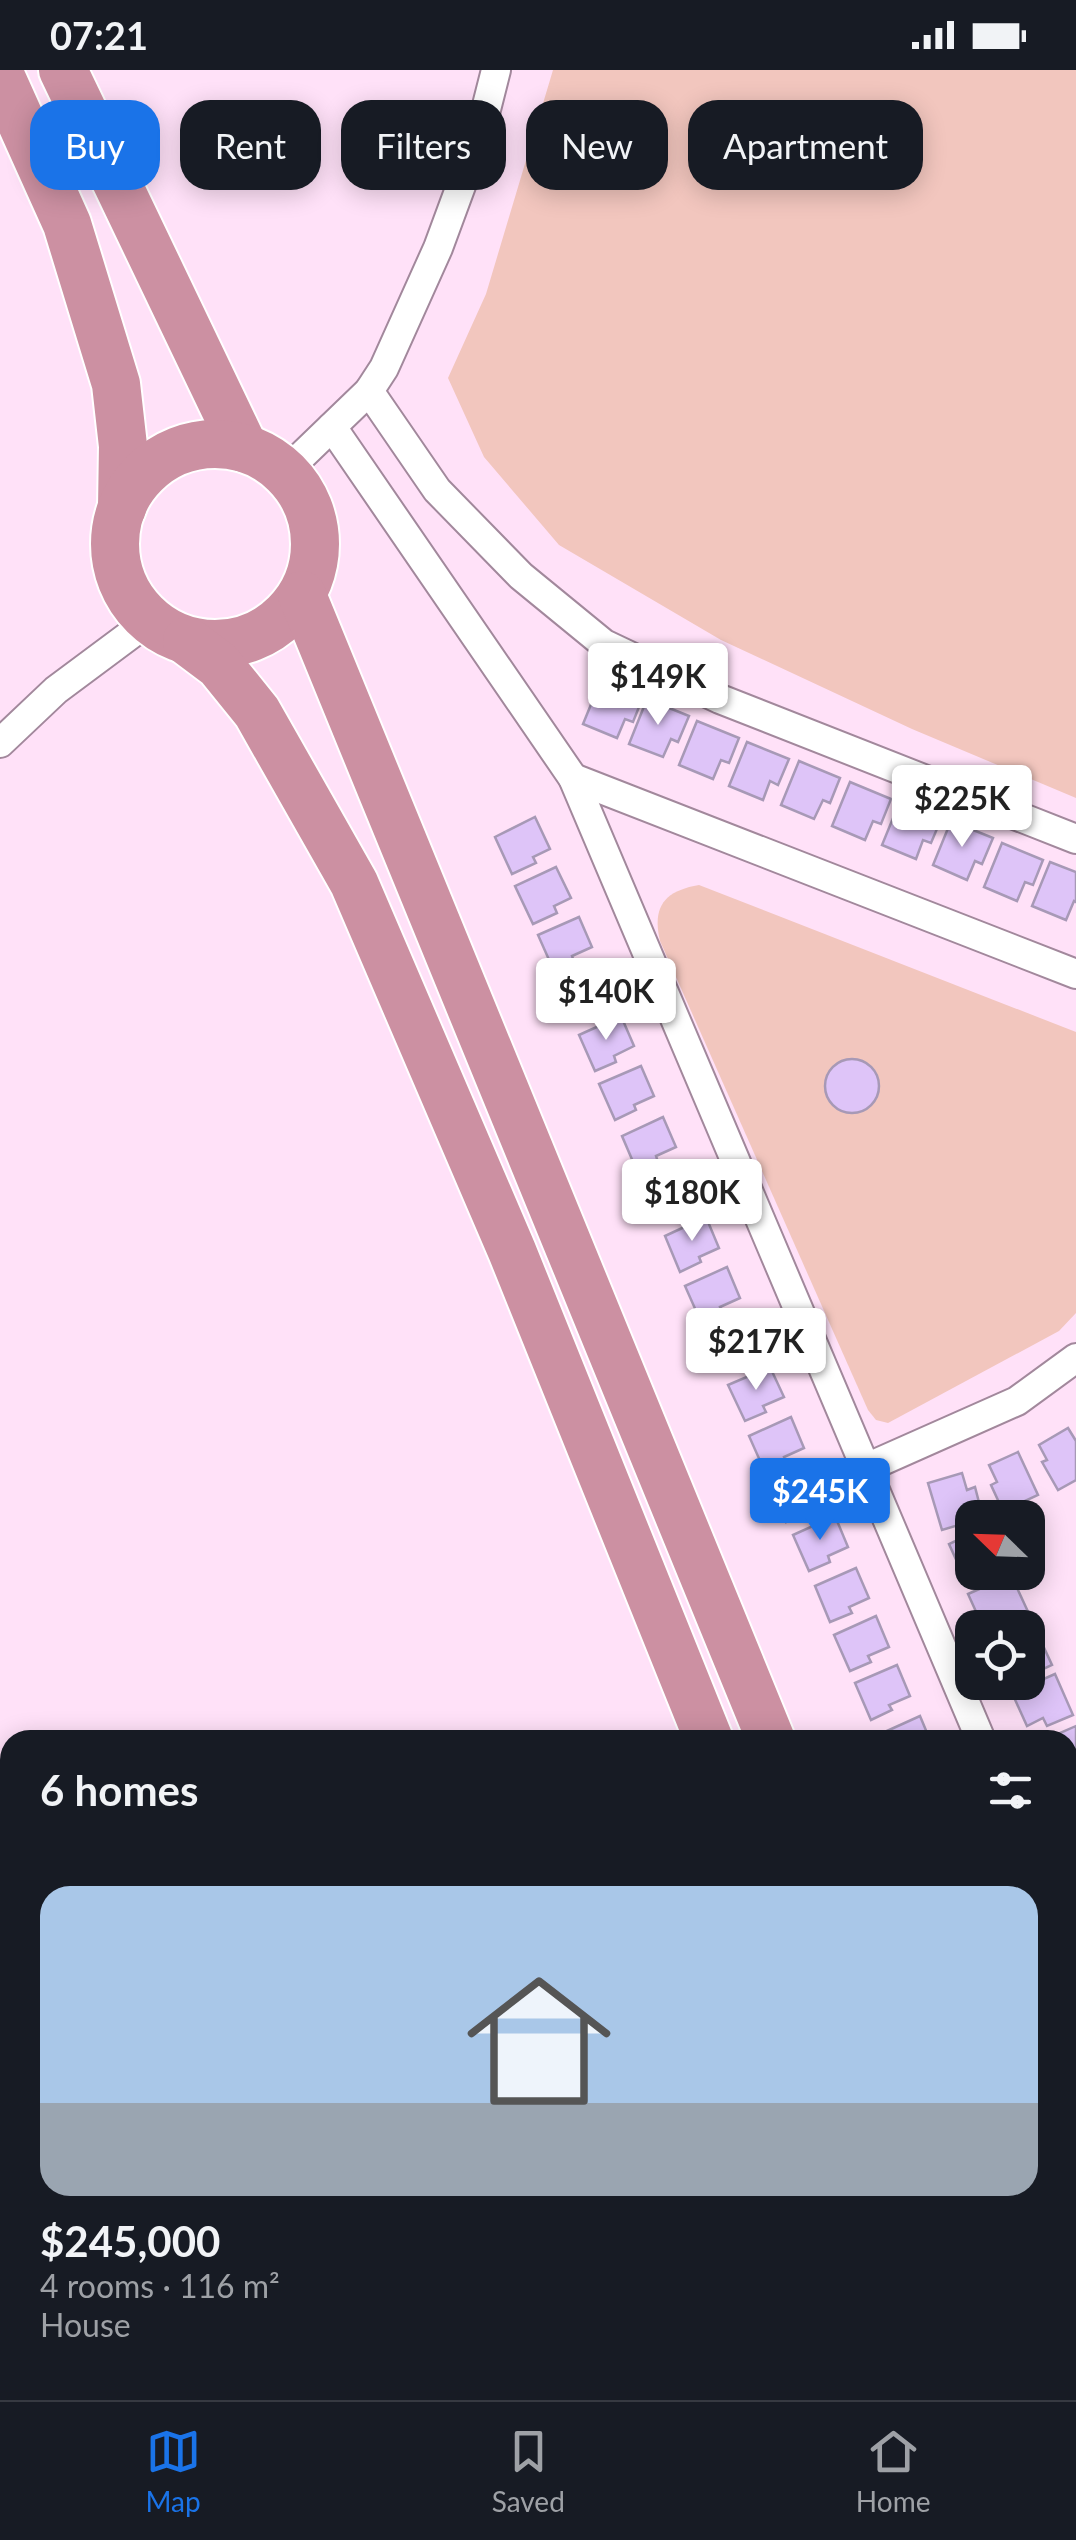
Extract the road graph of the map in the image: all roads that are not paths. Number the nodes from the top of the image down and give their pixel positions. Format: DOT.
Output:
graph roads {
  1 [pos="63,70"];
  2 [pos="496,70"];
  3 [pos="0,75"];
  4 [pos="369,391"];
  5 [pos="332,426"];
  6 [pos="244,448"];
  7 [pos="286,472"];
  8 [pos="122,508"];
  9 [pos="302,594"];
  10 [pos="169,630"];
  11 [pos="0,742"];
  12 [pos="573,778"];
  13 [pos="1076,838"];
  14 [pos="1076,974"];
  15 [pos="1076,1358"];
  16 [pos="866,1468"];
  17 [pos="705,1730"];
  18 [pos="767,1730"];
  19 [pos="977,1730"];
  1 -- 6 [label="highway"];
  2 -- 4 [label="street"];
  3 -- 8 [label="highway"];
  4 -- 5 [label="street"];
  4 -- 13 [label="street"];
  5 -- 7 [label="street"];
  5 -- 12 [label="street"];
  6 -- 7 [label="highway"];
  6 -- 8 [label="highway"];
  7 -- 9 [label="highway"];
  8 -- 10 [label="highway"];
  9 -- 10 [label="highway"];
  9 -- 18 [label="highway"];
  10 -- 11 [label="street"];
  10 -- 17 [label="highway"];
  12 -- 14 [label="street"];
  12 -- 16 [label="street"];
  15 -- 16 [label="street"];
  16 -- 19 [label="street"];
}
